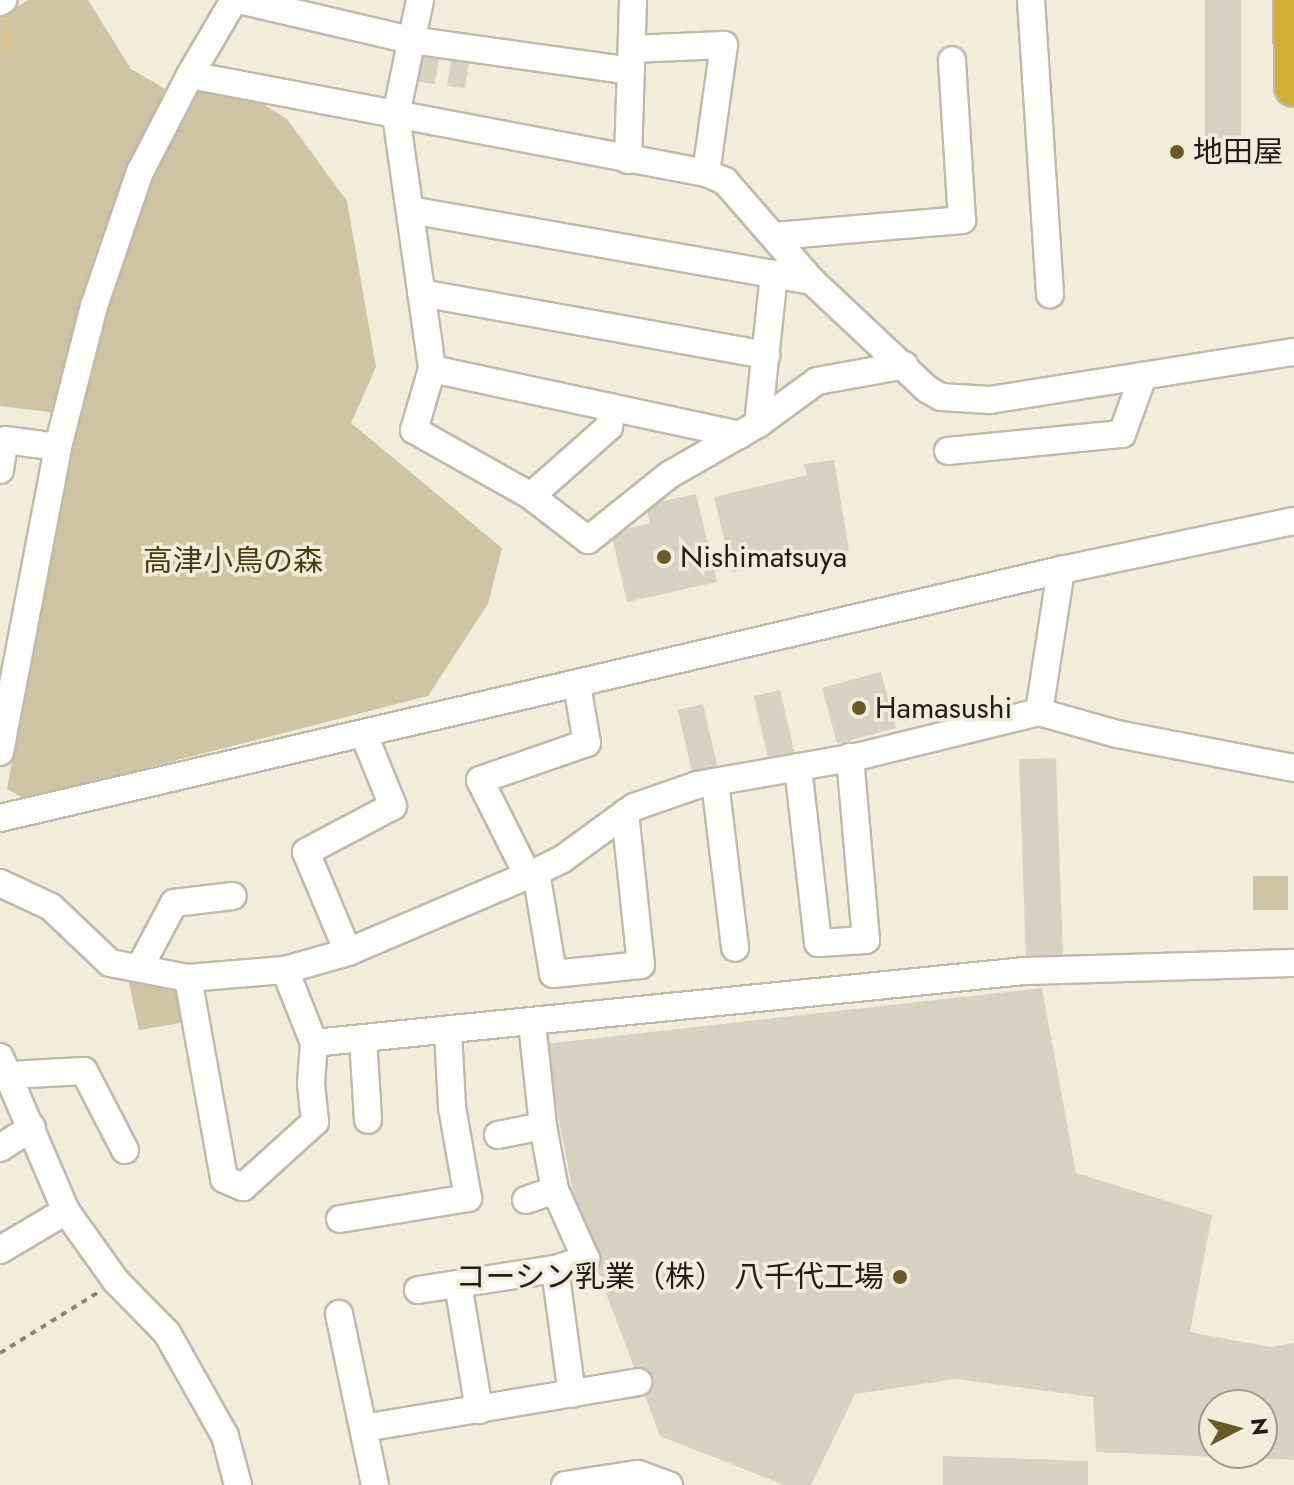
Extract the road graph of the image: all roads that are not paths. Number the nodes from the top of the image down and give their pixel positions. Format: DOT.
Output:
graph roads {
  1 [pos="236,0"];
  2 [pos="420,0"];
  3 [pos="1031,0"];
  4 [pos="1293,0"];
  5 [pos="629,1"];
  6 [pos="411,40"];
  7 [pos="632,60"];
  8 [pos="952,60"];
  9 [pos="190,75"];
  10 [pos="1294,87"];
  11 [pos="396,115"];
  12 [pos="628,160"];
  13 [pos="706,173"];
  14 [pos="410,210"];
  15 [pos="775,236"];
  16 [pos="774,274"];
  17 [pos="812,281"];
  18 [pos="421,293"];
  19 [pos="1050,294"];
  20 [pos="1294,352"];
  21 [pos="766,355"];
  22 [pos="905,365"];
  23 [pos="432,369"];
  24 [pos="1143,376"];
  25 [pos="612,407"];
  26 [pos="749,429"];
  27 [pos="58,447"];
  28 [pos="948,451"];
  29 [pos="0,470"];
  30 [pos="531,496"];
  31 [pos="1294,521"];
  32 [pos="1061,570"];
  33 [pos="577,685"];
  34 [pos="1039,712"];
  35 [pos="364,735"];
  36 [pos="0,752"];
  37 [pos="850,757"];
  38 [pos="798,767"];
  39 [pos="1294,768"];
  40 [pos="715,782"];
  41 [pos="625,813"];
  42 [pos="0,818"];
  43 [pos="532,874"];
  44 [pos="0,883"];
  45 [pos="233,896"];
  46 [pos="735,948"];
  47 [pos="348,952"];
  48 [pos="1294,963"];
  49 [pos="140,967"];
  50 [pos="285,970"];
  51 [pos="188,978"];
  52 [pos="532,1023"];
  53 [pos="448,1030"];
  54 [pos="363,1038"];
  55 [pos="314,1043"];
  56 [pos="4,1066"];
  57 [pos="368,1120"];
  58 [pos="543,1126"];
  59 [pos="32,1127"];
  60 [pos="498,1135"];
  61 [pos="0,1148"];
  62 [pos="125,1150"];
  63 [pos="555,1190"];
  64 [pos="526,1200"];
  65 [pos="66,1211"];
  66 [pos="340,1219"];
  67 [pos="0,1250"];
  68 [pos="555,1269"];
  69 [pos="458,1284"];
  70 [pos="418,1290"];
  71 [pos="339,1314"];
  72 [pos="638,1382"];
  73 [pos="572,1394"];
  74 [pos="479,1410"];
  75 [pos="364,1428"];
  76 [pos="238,1485"];
  77 [pos="375,1485"];
  78 [pos="565,1485"];
  79 [pos="669,1485"];
  1 -- 6 [label="street"];
  1 -- 9 [label="street"];
  2 -- 6 [label="street"];
  3 -- 19 [label="street"];
  4 -- 10 [label="highway"];
  5 -- 7 [label="street"];
  6 -- 7 [label="street"];
  6 -- 11 [label="street"];
  7 -- 12 [label="street"];
  7 -- 13 [label="street"];
  8 -- 15 [label="street"];
  9 -- 11 [label="street"];
  9 -- 27 [label="street"];
  11 -- 12 [label="street"];
  11 -- 14 [label="street"];
  12 -- 13 [label="street"];
  13 -- 15 [label="street"];
  14 -- 16 [label="street"];
  14 -- 18 [label="street"];
  15 -- 17 [label="street"];
  16 -- 17 [label="street"];
  16 -- 21 [label="street"];
  17 -- 22 [label="street"];
  18 -- 21 [label="street"];
  18 -- 23 [label="street"];
  20 -- 24 [label="street"];
  21 -- 26 [label="street"];
  22 -- 24 [label="street"];
  22 -- 26 [label="street"];
  23 -- 25 [label="street"];
  23 -- 30 [label="street"];
  24 -- 28 [label="street"];
  25 -- 26 [label="street"];
  25 -- 30 [label="street"];
  26 -- 30 [label="street"];
  27 -- 29 [label="street"];
  27 -- 36 [label="street"];
  31 -- 32 [label="street"];
  32 -- 33 [label="street"];
  32 -- 34 [label="street"];
  33 -- 35 [label="street"];
  33 -- 43 [label="street"];
  34 -- 37 [label="street"];
  34 -- 39 [label="street"];
  35 -- 42 [label="street"];
  35 -- 47 [label="street"];
  37 -- 38 [label="street"];
  37 -- 38 [label="street"];
  38 -- 40 [label="street"];
  40 -- 41 [label="street"];
  40 -- 46 [label="street"];
  41 -- 43 [label="street"];
  41 -- 43 [label="street"];
  43 -- 47 [label="street"];
  44 -- 49 [label="street"];
  45 -- 49 [label="street"];
  47 -- 50 [label="street"];
  48 -- 52 [label="street"];
  49 -- 51 [label="street"];
  50 -- 51 [label="street"];
  50 -- 55 [label="street"];
  51 -- 55 [label="street"];
  52 -- 53 [label="street"];
  52 -- 58 [label="street"];
  53 -- 54 [label="street"];
  53 -- 66 [label="street"];
  54 -- 55 [label="street"];
  54 -- 57 [label="street"];
  56 -- 59 [label="street"];
  56 -- 62 [label="street"];
  58 -- 60 [label="street"];
  58 -- 63 [label="street"];
  59 -- 61 [label="street"];
  59 -- 65 [label="street"];
  63 -- 64 [label="street"];
  63 -- 68 [label="street"];
  65 -- 67 [label="street"];
  65 -- 76 [label="street"];
  68 -- 69 [label="street"];
  68 -- 73 [label="street"];
  69 -- 70 [label="street"];
  69 -- 74 [label="street"];
  71 -- 75 [label="street"];
  72 -- 73 [label="street"];
  73 -- 74 [label="street"];
  74 -- 75 [label="street"];
  75 -- 77 [label="street"];
  78 -- 79 [label="street"];
}
